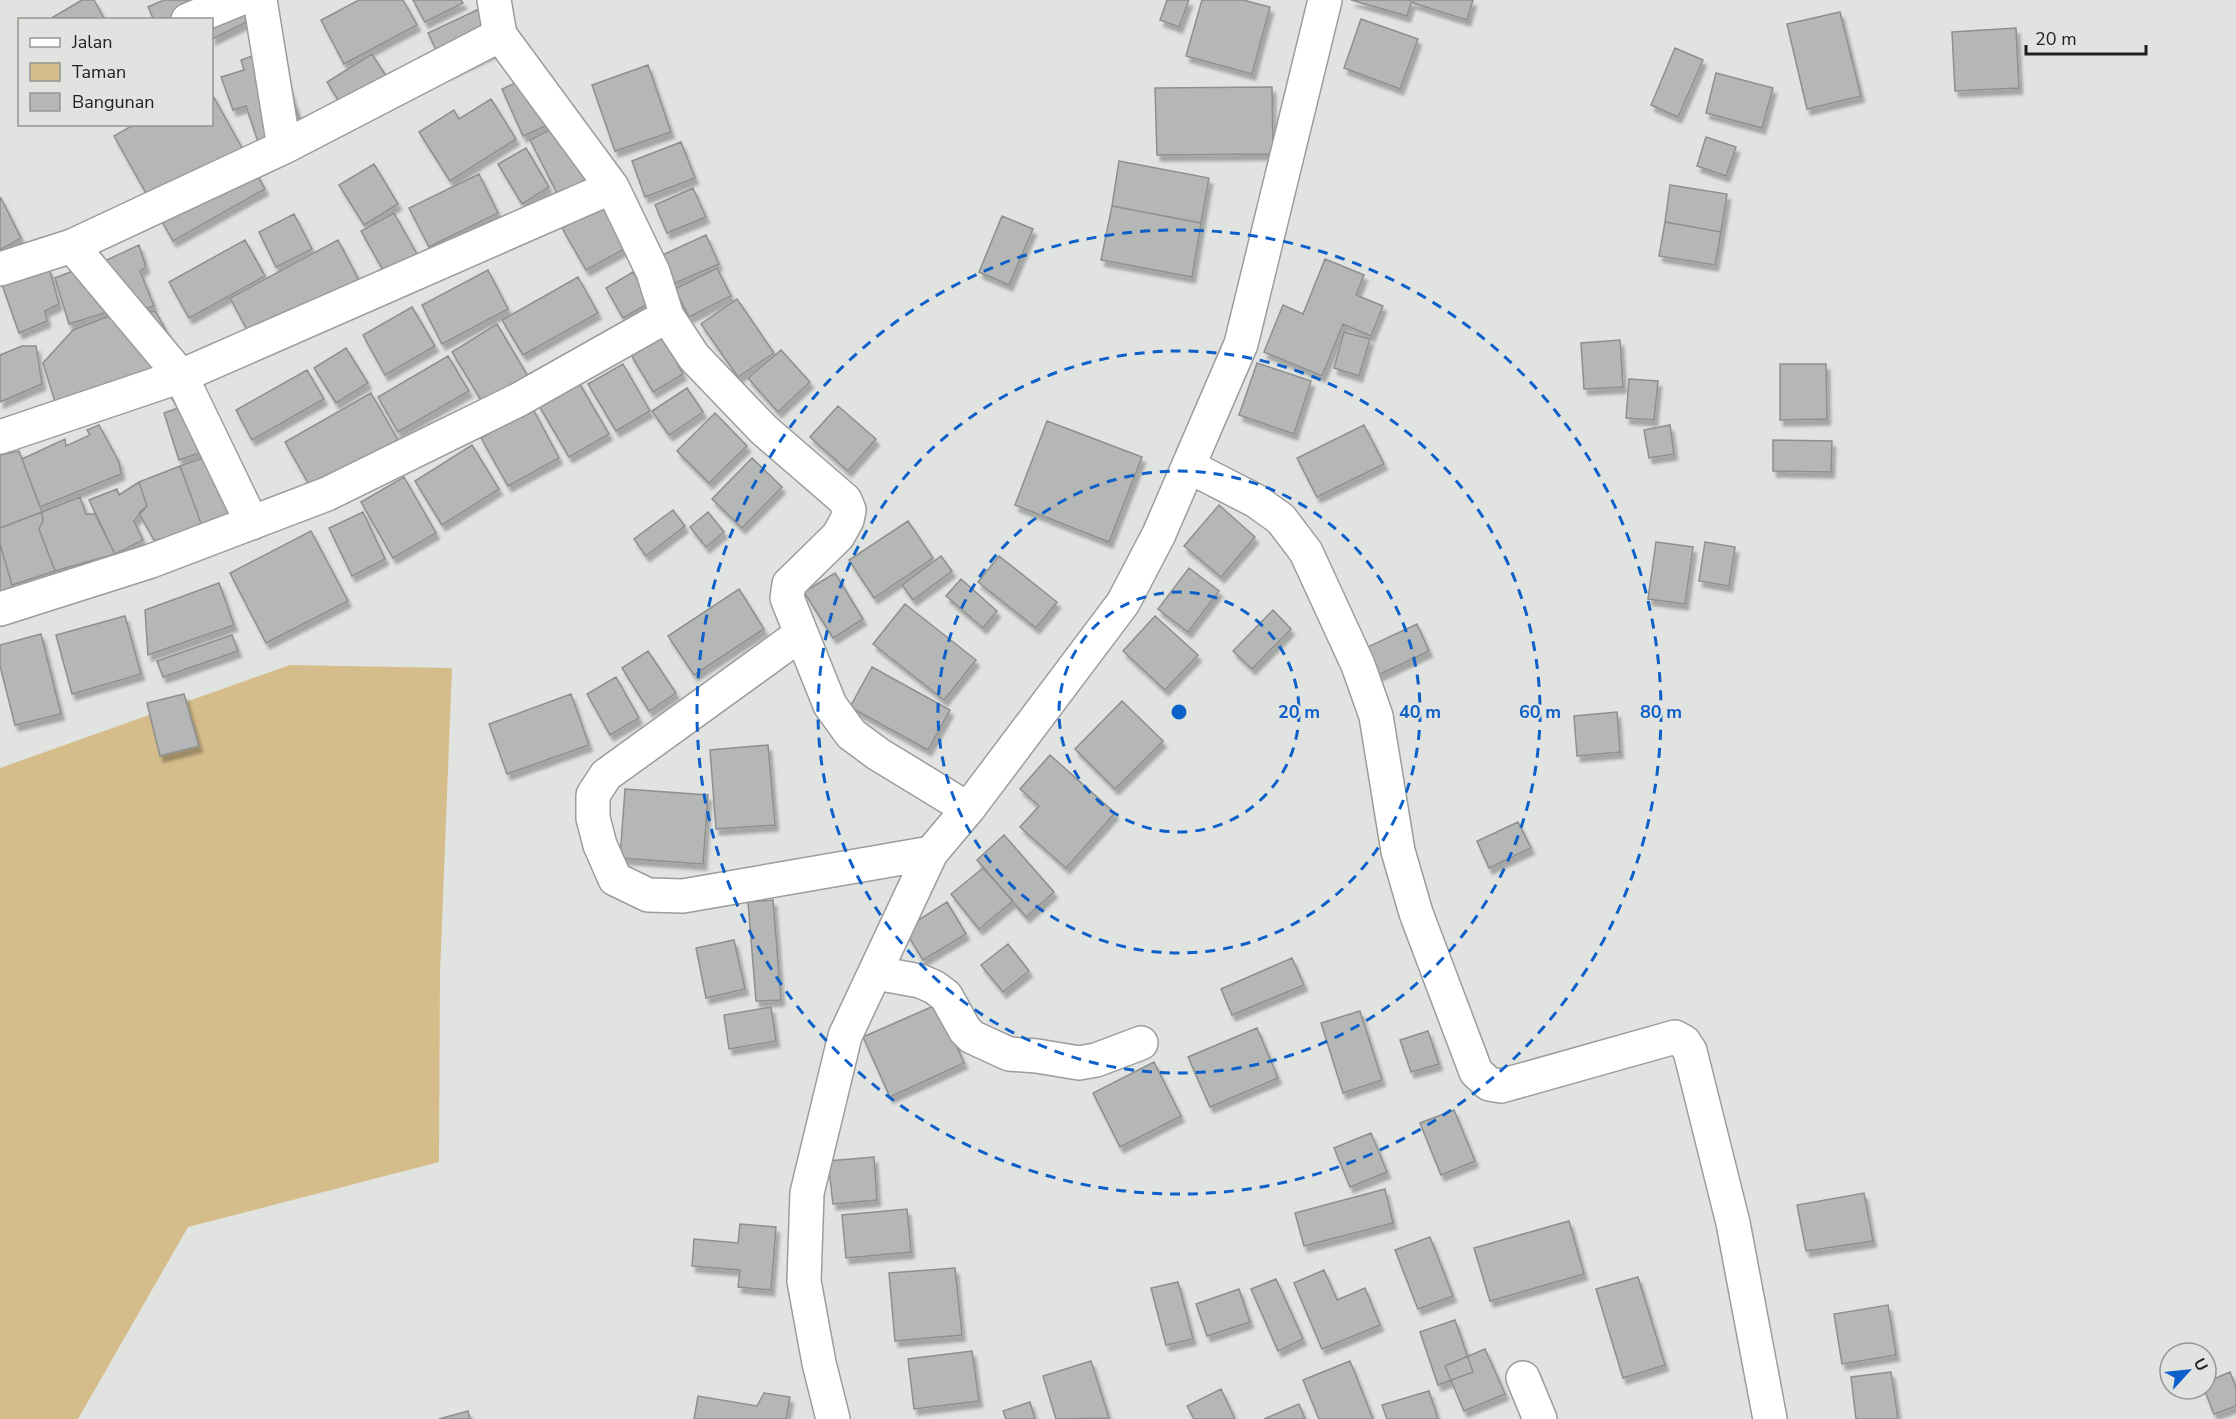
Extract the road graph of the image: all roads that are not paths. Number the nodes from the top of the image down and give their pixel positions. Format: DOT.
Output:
graph roads {
  1 [pos="237,0"];
  2 [pos="260,0"];
  3 [pos="494,0"];
  4 [pos="1325,0"];
  5 [pos="193,18"];
  6 [pos="500,35"];
  7 [pos="284,147"];
  8 [pos="612,186"];
  9 [pos="72,246"];
  10 [pos="0,269"];
  11 [pos="667,316"];
  12 [pos="181,376"];
  13 [pos="0,437"];
  14 [pos="1190,466"];
  15 [pos="252,523"];
  16 [pos="0,609"];
  17 [pos="801,634"];
  18 [pos="968,809"];
  19 [pos="931,853"];
  20 [pos="876,973"];
  21 [pos="1142,1043"];
  22 [pos="1523,1378"];
  23 [pos="833,1419"];
  24 [pos="1540,1419"];
  25 [pos="1770,1419"];
  1 -- 5 [label="street"];
  2 -- 7 [label="street"];
  3 -- 6 [label="street"];
  4 -- 14 [label="street"];
  6 -- 7 [label="street"];
  6 -- 8 [label="street"];
  7 -- 9 [label="street"];
  8 -- 11 [label="street"];
  8 -- 12 [label="street"];
  9 -- 10 [label="street"];
  9 -- 12 [label="street"];
  11 -- 15 [label="street"];
  11 -- 17 [label="street"];
  12 -- 13 [label="street"];
  12 -- 15 [label="street"];
  14 -- 18 [label="street"];
  14 -- 25 [label="street"];
  15 -- 16 [label="street"];
  17 -- 18 [label="street"];
  17 -- 19 [label="street"];
  18 -- 19 [label="street"];
  19 -- 20 [label="street"];
  20 -- 21 [label="street"];
  20 -- 23 [label="street"];
  22 -- 24 [label="street"];
}
